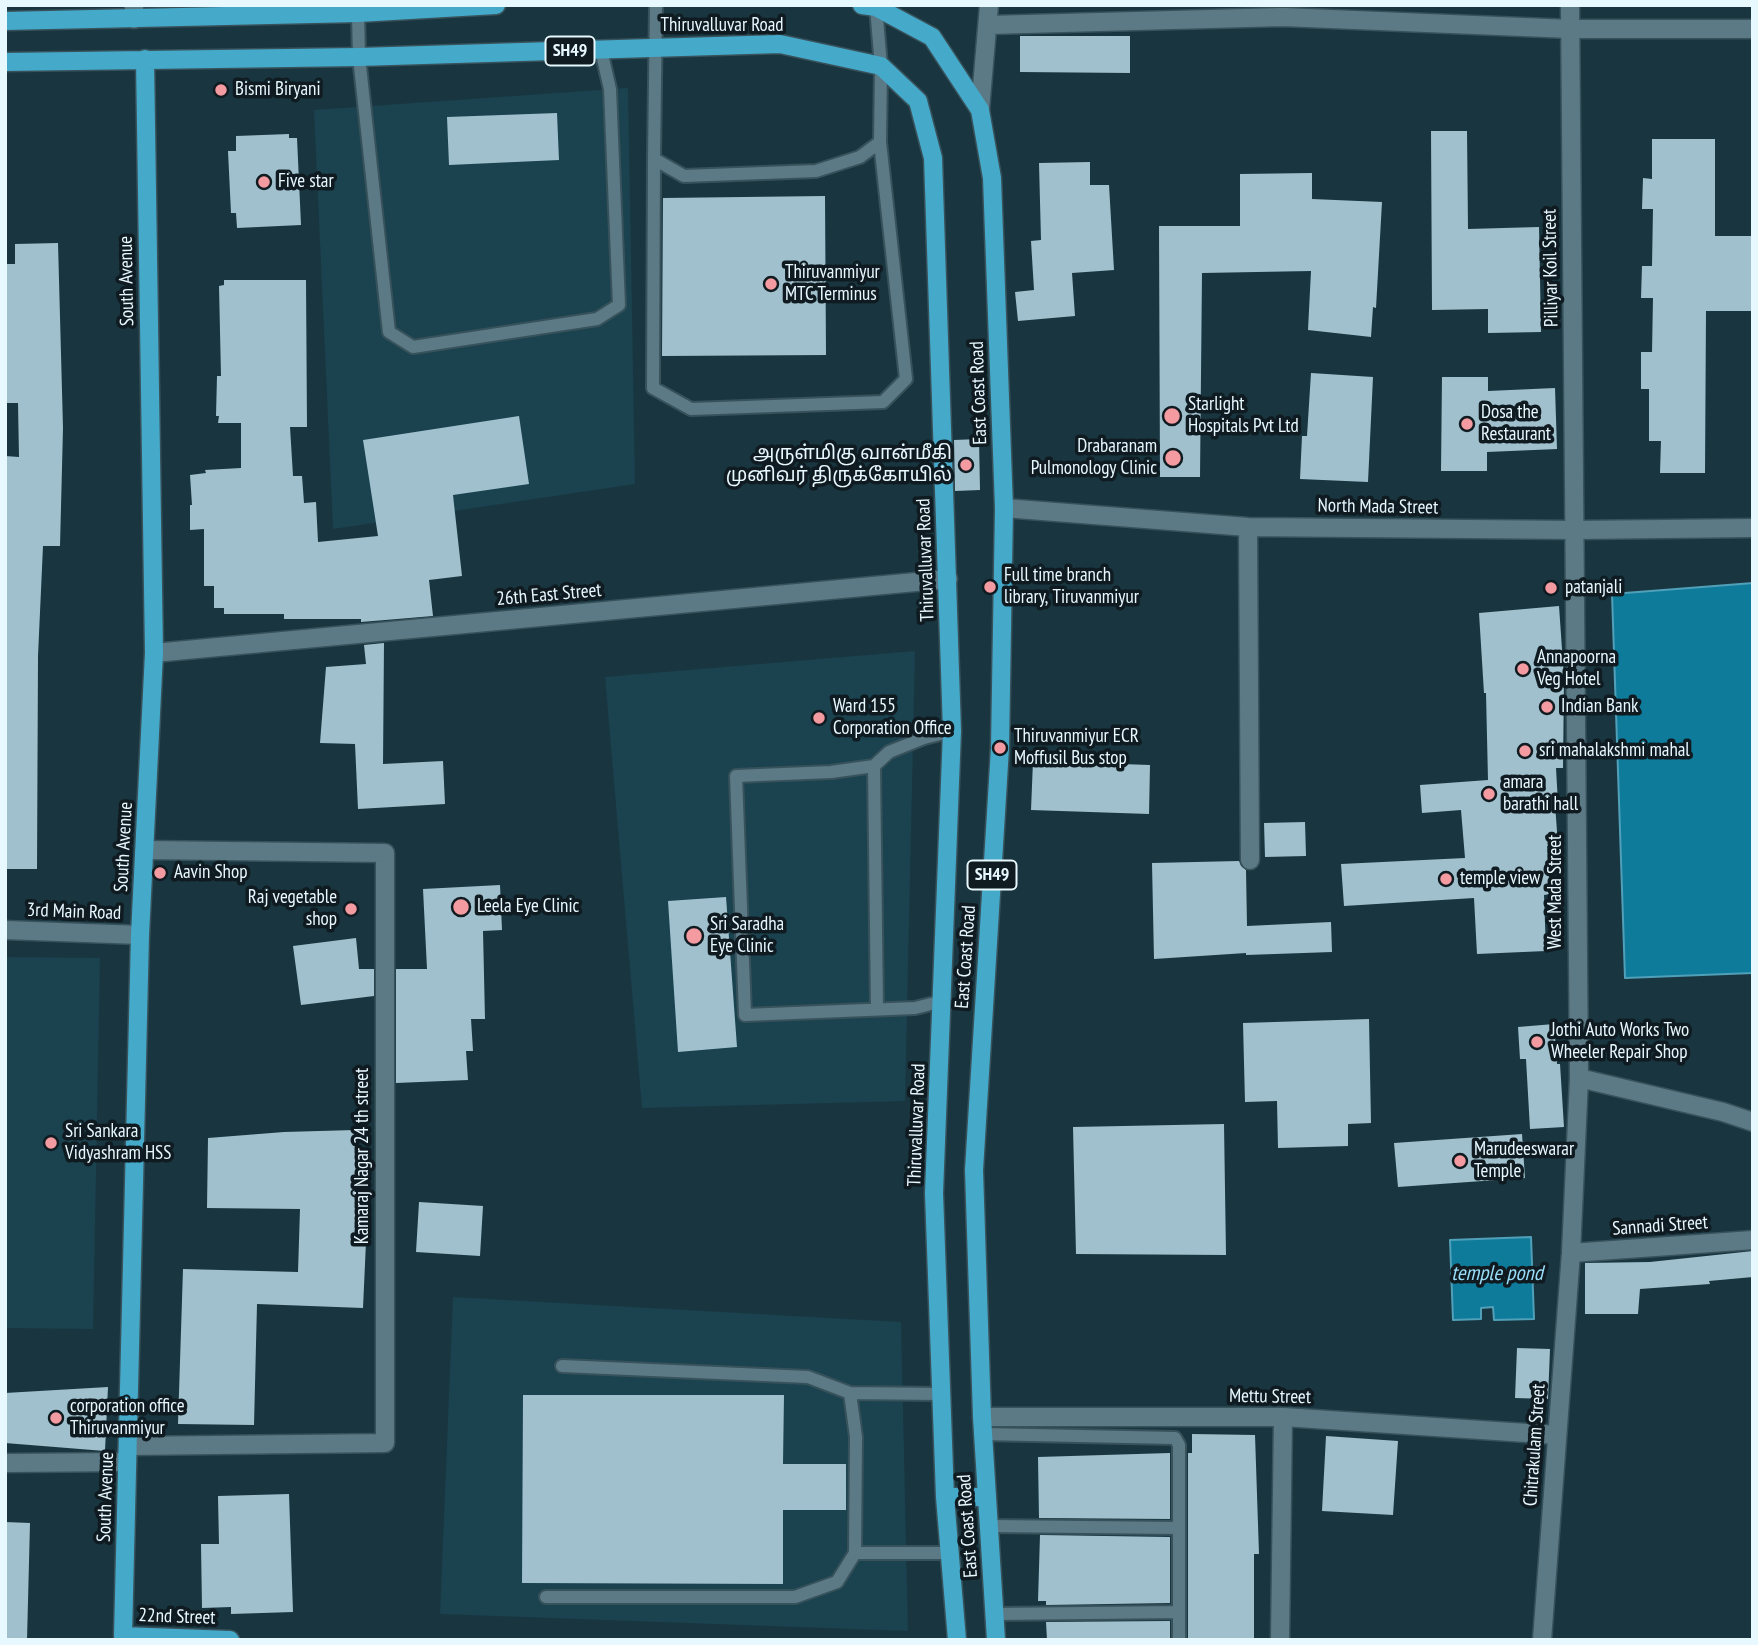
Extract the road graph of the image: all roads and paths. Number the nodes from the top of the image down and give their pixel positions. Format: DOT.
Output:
graph roads {
  1 [pos="496,5"];
  2 [pos="656,5"];
  3 [pos="989,5"];
  4 [pos="1570,5"];
  5 [pos="869,6"];
  6 [pos="393,8"];
  7 [pos="134,12"];
  8 [pos="358,13"];
  9 [pos="5,21"];
  10 [pos="989,25"];
  11 [pos="1570,29"];
  12 [pos="1753,29"];
  13 [pos="654,48"];
  14 [pos="601,50"];
  15 [pos="359,57"];
  16 [pos="145,59"];
  17 [pos="5,62"];
  18 [pos="881,66"];
  19 [pos="980,110"];
  20 [pos="880,142"];
  21 [pos="654,159"];
  22 [pos="1004,508"];
  23 [pos="1248,527"];
  24 [pos="1753,528"];
  25 [pos="1574,530"];
  26 [pos="948,579"];
  27 [pos="154,653"];
  28 [pos="952,731"];
  29 [pos="874,766"];
  30 [pos="145,850"];
  31 [pos="1250,860"];
  32 [pos="5,930"];
  33 [pos="140,935"];
  34 [pos="943,1001"];
  35 [pos="877,1009"];
  36 [pos="1579,1078"];
  37 [pos="1753,1122"];
  38 [pos="1753,1240"];
  39 [pos="1571,1253"];
  40 [pos="562,1366"];
  41 [pos="850,1393"];
  42 [pos="941,1394"];
  43 [pos="1283,1417"];
  44 [pos="982,1426"];
  45 [pos="1558,1435"];
  46 [pos="128,1454"];
  47 [pos="5,1463"];
  48 [pos="945,1497"];
  49 [pos="988,1497"];
  50 [pos="989,1526"];
  51 [pos="1179,1528"];
  52 [pos="855,1553"];
  53 [pos="950,1553"];
  54 [pos="546,1597"];
  55 [pos="1179,1612"];
  56 [pos="995,1614"];
  57 [pos="123,1636"];
  58 [pos="230,1640"];
  59 [pos="957,1640"];
  60 [pos="996,1640"];
  61 [pos="1179,1640"];
  62 [pos="1280,1640"];
  63 [pos="1542,1640"];
  1 -- 6 [label="main road"];
  2 -- 13 [label="lane"];
  3 -- 10 [label="street"];
  4 -- 11 [label="street, Pilliyar Koil Street"];
  5 -- 18 [label="lane"];
  5 -- 19 [label="main road, SH49"];
  6 -- 8 [label="main road"];
  7 -- 8 [label="main road"];
  7 -- 9 [label="main road"];
  8 -- 15 [label="lane"];
  10 -- 11 [label="street"];
  10 -- 19 [label="street"];
  11 -- 12 [label="street"];
  11 -- 25 [label="street, Pilliyar Koil Street"];
  13 -- 14 [label="main road, Thiruvalluvar Road / SH49"];
  13 -- 18 [label="main road, Thiruvalluvar Road / SH49"];
  13 -- 21 [label="lane"];
  14 -- 15 [label="main road, Thiruvalluvar Road / SH49"];
  14 -- 15 [label="lane"];
  15 -- 16 [label="main road, Thiruvalluvar Road / SH49"];
  16 -- 17 [label="main road, SH49"];
  16 -- 27 [label="main road, South Avenue"];
  18 -- 20 [label="lane"];
  18 -- 26 [label="main road, Thiruvalluvar Road / SH49"];
  19 -- 22 [label="main road, East Coast Road / SH49"];
  20 -- 21 [label="lane"];
  20 -- 21 [label="lane"];
  22 -- 23 [label="street, North Mada Street"];
  22 -- 44 [label="main road, East Coast Road / SH49"];
  23 -- 25 [label="street, North Mada Street"];
  23 -- 31 [label="street"];
  24 -- 25 [label="street, North Mada Street"];
  25 -- 36 [label="street, West Mada Street"];
  26 -- 27 [label="street, 26th East Street"];
  26 -- 28 [label="main road, Thiruvalluvar Road / SH49"];
  27 -- 30 [label="main road, South Avenue"];
  28 -- 29 [label="lane"];
  28 -- 34 [label="main road, Thiruvalluvar Road / SH49"];
  29 -- 35 [label="lane"];
  29 -- 35 [label="lane"];
  30 -- 33 [label="main road, South Avenue"];
  30 -- 46 [label="street, Kamaraj Nagar 24 th street"];
  32 -- 33 [label="street, 3rd Main Road"];
  33 -- 46 [label="main road, South Avenue"];
  34 -- 35 [label="lane"];
  34 -- 42 [label="main road, Thiruvalluvar Road / SH49"];
  36 -- 37 [label="street"];
  36 -- 39 [label="street, West Mada Street"];
  38 -- 39 [label="street, Sannadi Street"];
  39 -- 45 [label="street, Chitrakulam Street"];
  40 -- 41 [label="lane"];
  41 -- 42 [label="lane"];
  41 -- 52 [label="lane"];
  42 -- 48 [label="main road, Thiruvalluvar Road / SH49"];
  43 -- 44 [label="street, Mettu Street"];
  43 -- 45 [label="street, Mettu Street"];
  43 -- 62 [label="street"];
  44 -- 49 [label="main road, East Coast Road / SH49"];
  44 -- 51 [label="lane"];
  45 -- 63 [label="street, Chitrakulam Street"];
  46 -- 47 [label="street"];
  46 -- 57 [label="main road, South Avenue"];
  48 -- 49 [label="main road"];
  48 -- 53 [label="main road, Thiruvalluvar Road / SH49"];
  49 -- 50 [label="main road, East Coast Road / SH49"];
  50 -- 51 [label="lane"];
  50 -- 56 [label="main road, East Coast Road / SH49"];
  51 -- 55 [label="lane"];
  52 -- 53 [label="lane"];
  52 -- 54 [label="lane"];
  53 -- 59 [label="main road, Thiruvalluvar Road / SH49"];
  55 -- 56 [label="lane"];
  55 -- 61 [label="lane"];
  56 -- 60 [label="main road, East Coast Road / SH49"];
  57 -- 58 [label="main road, 22nd Street"];
}
